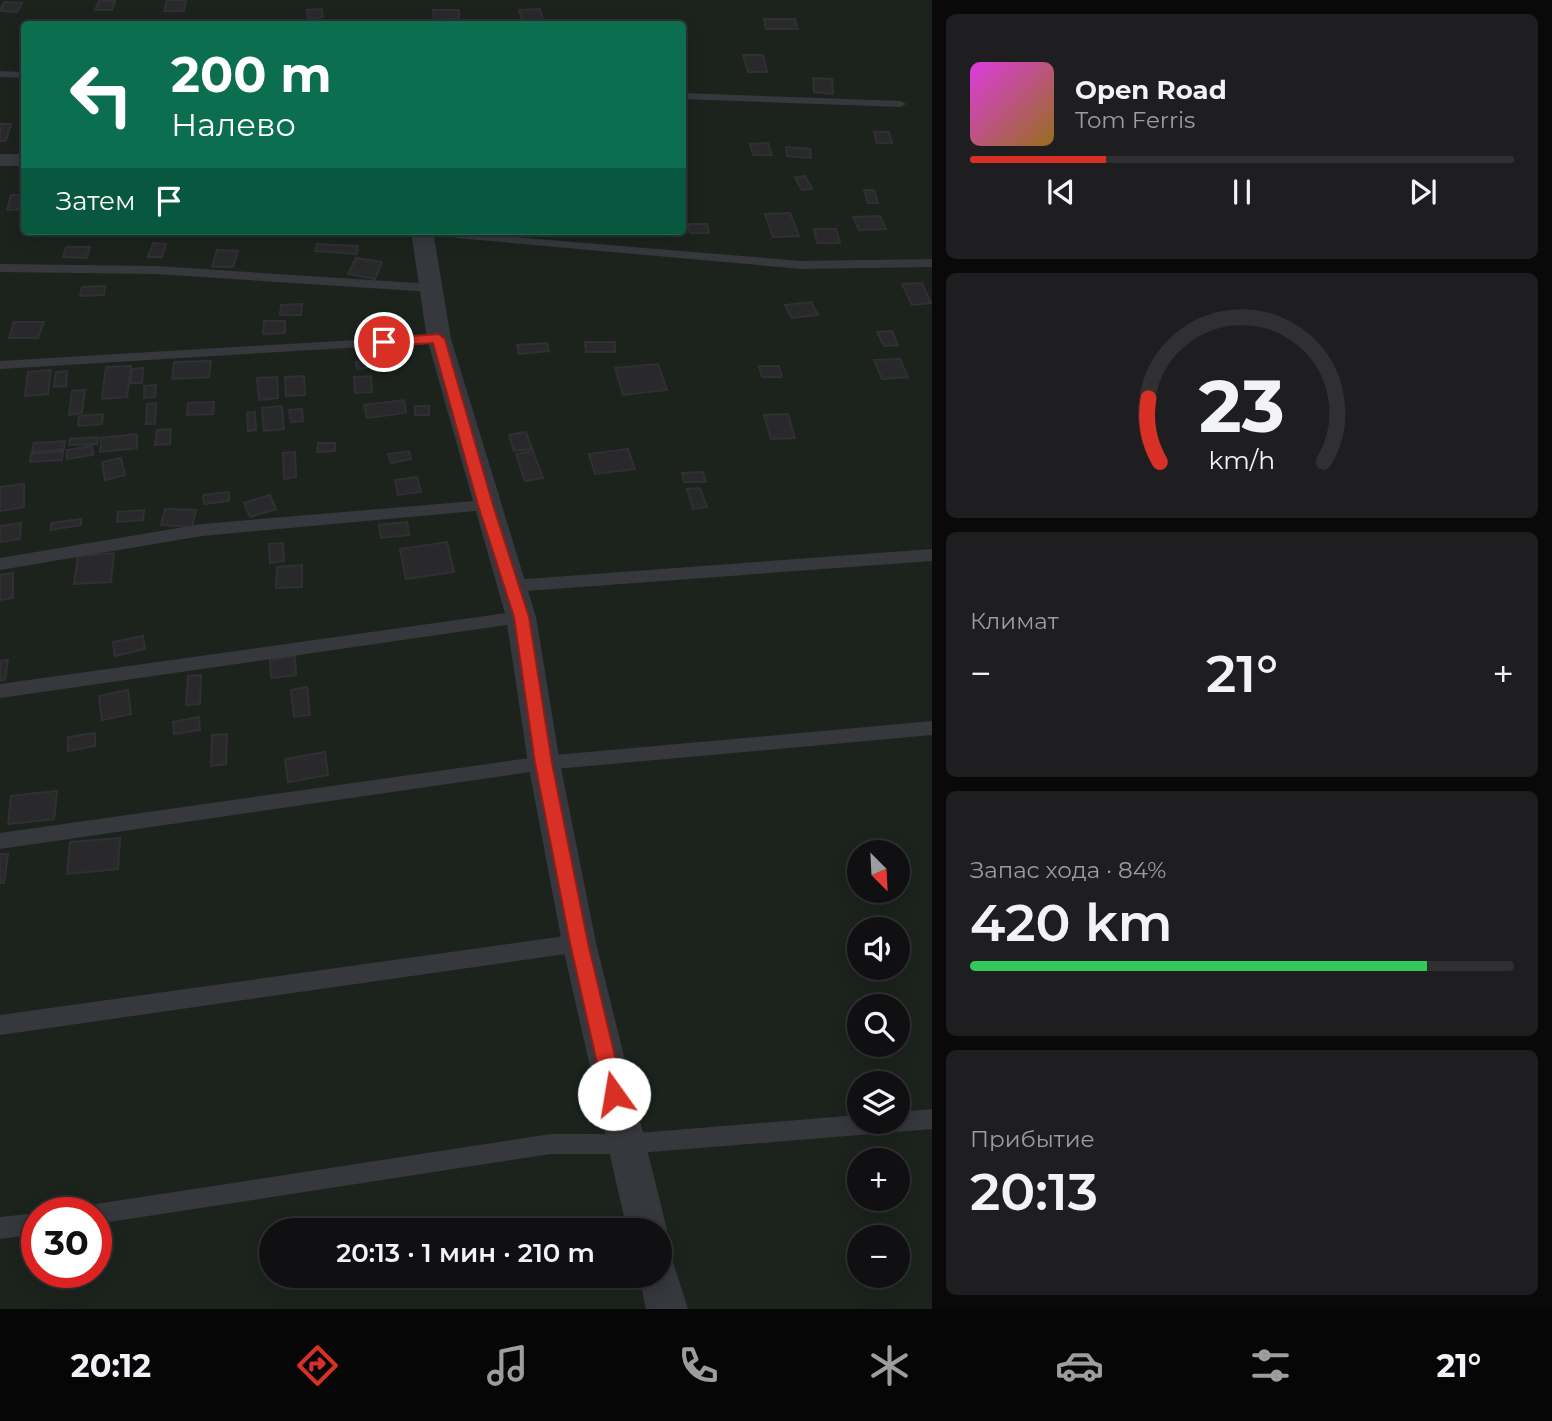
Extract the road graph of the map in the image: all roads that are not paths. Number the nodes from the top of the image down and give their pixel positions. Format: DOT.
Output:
graph roads {
  1 [pos="0,74"];
  2 [pos="21,75"];
  3 [pos="686,96"];
  4 [pos="901,104"];
  5 [pos="0,160"];
  6 [pos="21,160"];
  7 [pos="423,235"];
  8 [pos="465,235"];
  9 [pos="932,263"];
  10 [pos="0,268"];
  11 [pos="431,288"];
  12 [pos="439,339"];
  13 [pos="0,365"];
  14 [pos="486,505"];
  15 [pos="932,555"];
  16 [pos="0,564"];
  17 [pos="513,586"];
  18 [pos="521,617"];
  19 [pos="0,691"];
  20 [pos="932,728"];
  21 [pos="544,763"];
  22 [pos="0,841"];
  23 [pos="579,943"];
  24 [pos="0,1025"];
  25 [pos="932,1119"];
  26 [pos="625,1144"];
  27 [pos="112,1212"];
  28 [pos="644,1218"];
  29 [pos="21,1225"];
  30 [pos="0,1228"];
  31 [pos="662,1288"];
  32 [pos="667,1309"];
  1 -- 2 [label="lane"];
  3 -- 4 [label="lane"];
  5 -- 6 [label="street"];
  7 -- 11 [label="street"];
  8 -- 9 [label="lane"];
  10 -- 11 [label="lane"];
  11 -- 12 [label="street"];
  12 -- 13 [label="lane"];
  12 -- 14 [label="street"];
  14 -- 16 [label="lane"];
  14 -- 17 [label="street"];
  15 -- 17 [label="lane"];
  17 -- 18 [label="street"];
  18 -- 19 [label="lane"];
  18 -- 21 [label="street"];
  20 -- 21 [label="lane"];
  21 -- 22 [label="lane"];
  21 -- 23 [label="street"];
  23 -- 24 [label="lane"];
  23 -- 26 [label="street"];
  25 -- 26 [label="lane"];
  26 -- 27 [label="lane"];
  26 -- 28 [label="street"];
  29 -- 30 [label="lane"];
  31 -- 32 [label="street"];
}
